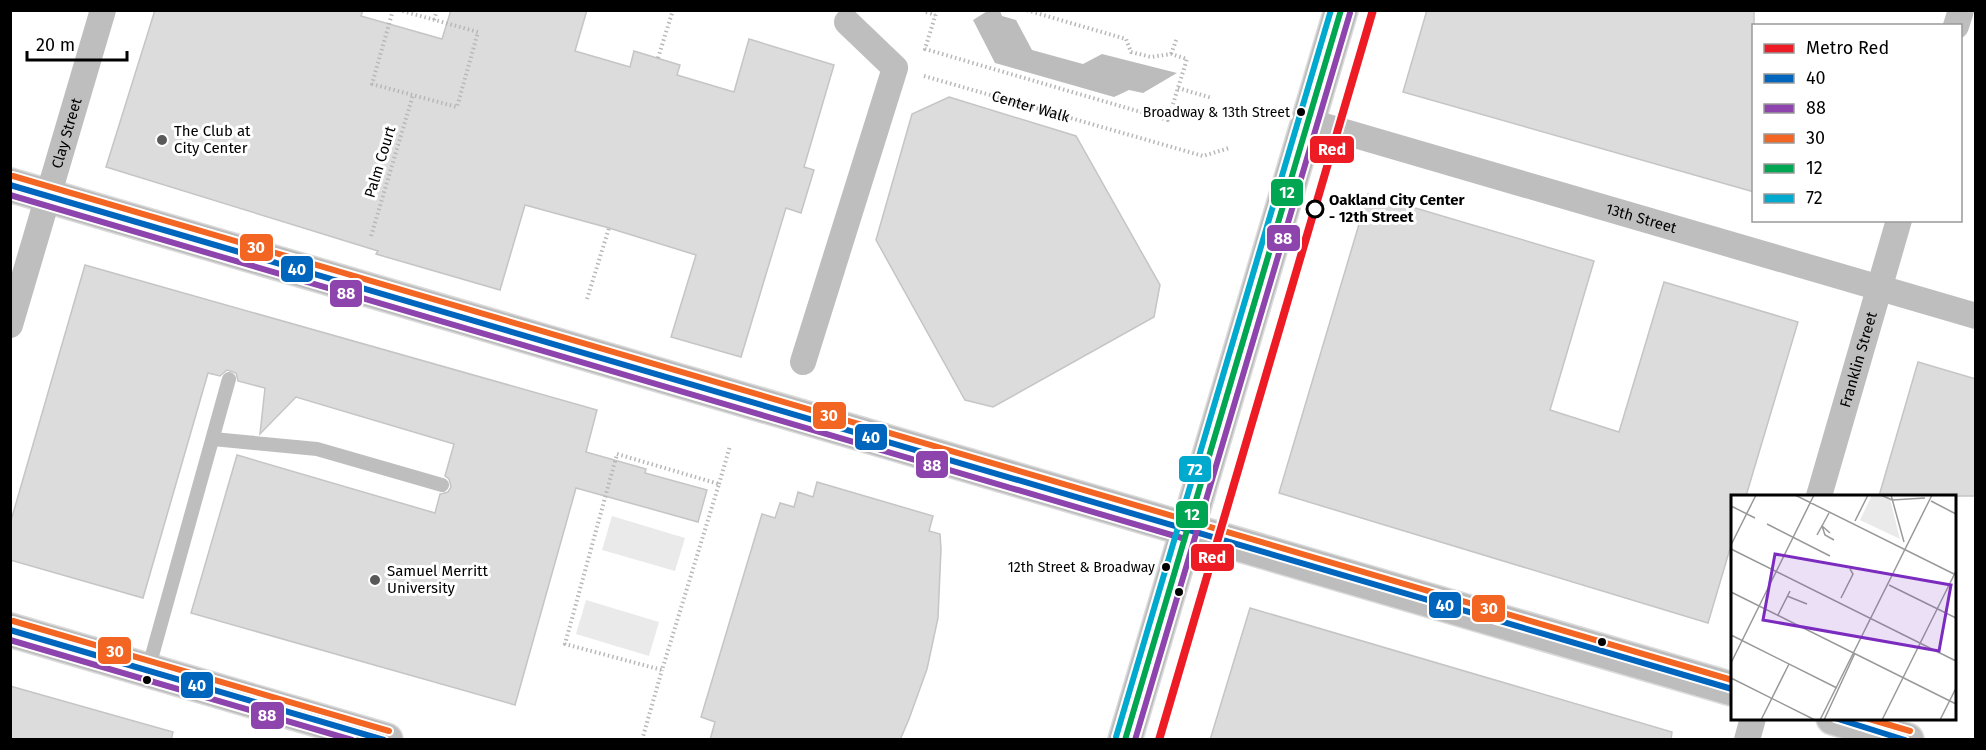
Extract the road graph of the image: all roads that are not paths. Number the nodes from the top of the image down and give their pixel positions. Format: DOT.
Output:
graph roads {
  1 [pos="103,10"];
  2 [pos="1341,10"];
  3 [pos="847,22"];
  4 [pos="1307,121"];
  5 [pos="10,184"];
  6 [pos="49,196"];
  7 [pos="1898,222"];
  8 [pos="1879,288"];
  9 [pos="1976,316"];
  10 [pos="10,325"];
  11 [pos="803,362"];
  12 [pos="229,379"];
  13 [pos="213,439"];
  14 [pos="442,485"];
  15 [pos="1819,495"];
  16 [pos="1185,529"];
  17 [pos="10,630"];
  18 [pos="148,670"];
  19 [pos="1731,689"];
  20 [pos="1752,720"];
  21 [pos="1840,720"];
  22 [pos="386,740"];
  23 [pos="1125,740"];
  24 [pos="1747,740"];
  25 [pos="1907,740"];
  1 -- 6 [label="street, Clay Street"];
  2 -- 4 [label="main road"];
  3 -- 11 [label="street"];
  4 -- 8 [label="street, 13th Street"];
  4 -- 16 [label="main road"];
  5 -- 6 [label="main road"];
  6 -- 10 [label="street, Clay Street"];
  6 -- 16 [label="main road"];
  7 -- 8 [label="street, Franklin Street"];
  8 -- 9 [label="street, 13th Street"];
  8 -- 15 [label="street, Franklin Street"];
  12 -- 13 [label="lane"];
  13 -- 14 [label="lane"];
  13 -- 18 [label="lane"];
  16 -- 19 [label="main road"];
  16 -- 23 [label="main road"];
  17 -- 18 [label="main road"];
  18 -- 22 [label="main road"];
  20 -- 24 [label="street"];
  21 -- 25 [label="main road"];
}
